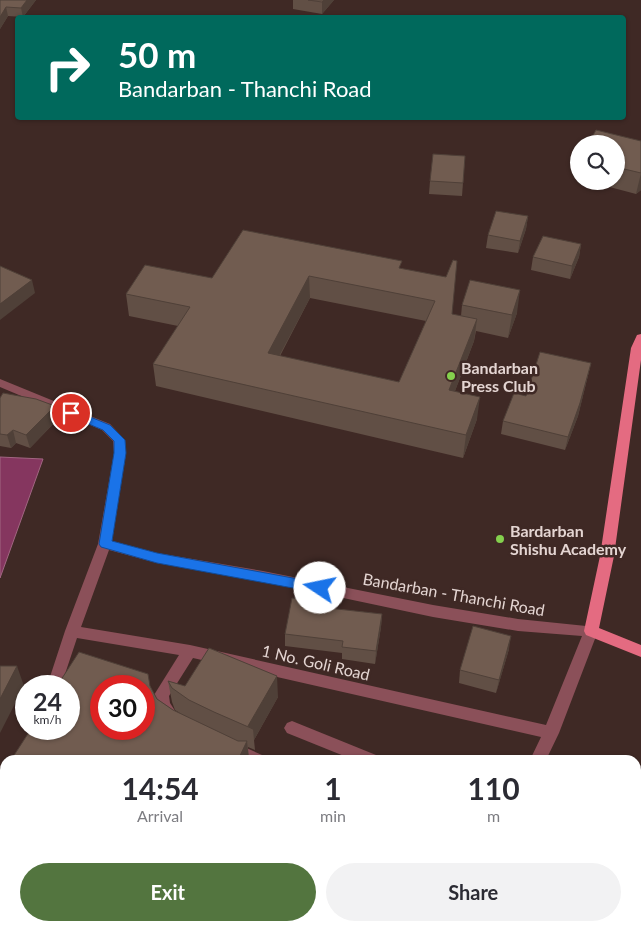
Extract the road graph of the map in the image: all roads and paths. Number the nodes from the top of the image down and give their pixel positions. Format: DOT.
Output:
graph roads {
  1 [pos="641,338"];
  2 [pos="0,383"];
  3 [pos="105,544"];
  4 [pos="72,631"];
  5 [pos="591,631"];
  6 [pos="190,651"];
  7 [pos="641,651"];
  8 [pos="58,675"];
  9 [pos="182,724"];
  10 [pos="292,728"];
  11 [pos="552,733"];
  12 [pos="223,744"];
  13 [pos="246,755"];
  14 [pos="359,755"];
  15 [pos="541,755"];
  1 -- 5 [label="main road"];
  2 -- 3 [label="street"];
  3 -- 4 [label="street"];
  3 -- 5 [label="street, Bandarban - Thanchi Road"];
  4 -- 6 [label="street, 1 No. Goli Road"];
  4 -- 8 [label="street"];
  5 -- 7 [label="main road"];
  5 -- 11 [label="street"];
  6 -- 9 [label="street"];
  6 -- 11 [label="street, 1 No. Goli Road"];
  10 -- 14 [label="street"];
  11 -- 15 [label="street"];
  12 -- 13 [label="street"];
}
